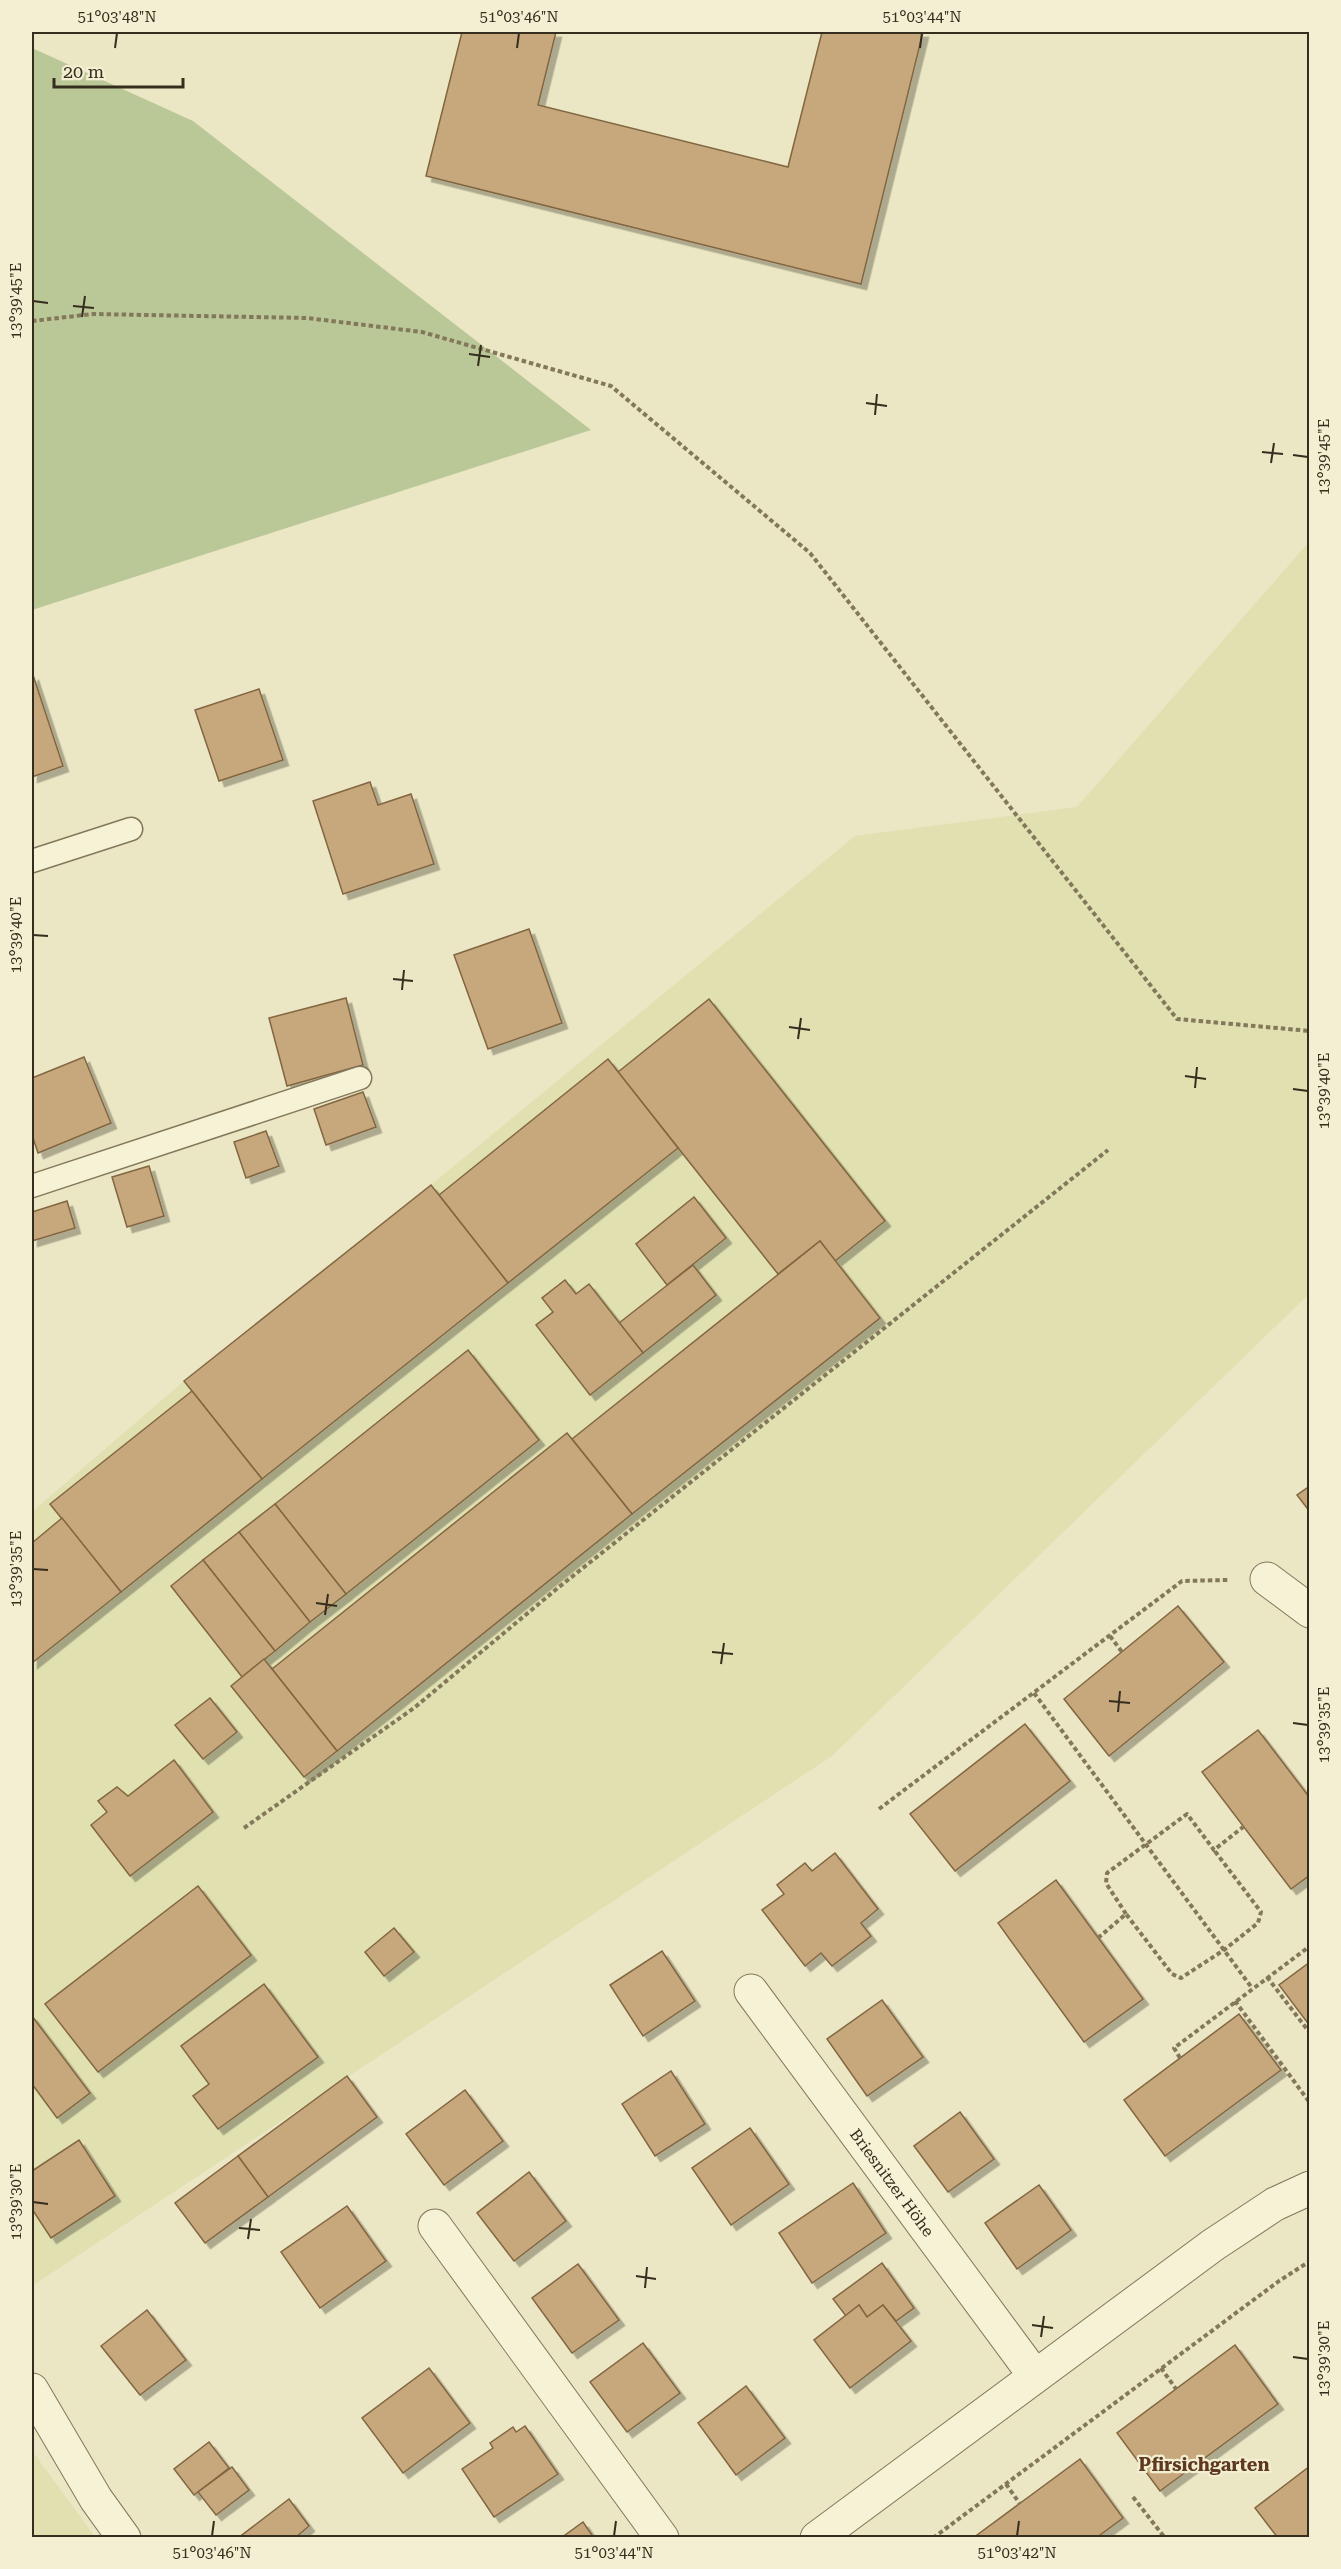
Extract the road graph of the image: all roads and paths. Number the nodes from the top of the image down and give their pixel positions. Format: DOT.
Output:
graph roads {
  1 [pos="32,321"];
  2 [pos="131,829"];
  3 [pos="32,861"];
  4 [pos="1310,1031"];
  5 [pos="360,1078"];
  6 [pos="1108,1150"];
  7 [pos="32,1186"];
  8 [pos="1267,1579"];
  9 [pos="1310,1611"];
  10 [pos="1110,1636"];
  11 [pos="1122,1652"];
  12 [pos="1034,1693"];
  13 [pos="879,1809"];
  14 [pos="1243,1827"];
  15 [pos="244,1828"];
  16 [pos="1146,1845"];
  17 [pos="1214,1850"];
  18 [pos="1126,1914"];
  19 [pos="1098,1938"];
  20 [pos="1310,1946"];
  21 [pos="1224,1950"];
  22 [pos="1267,1977"];
  23 [pos="1252,1988"];
  24 [pos="751,1991"];
  25 [pos="1235,2001"];
  26 [pos="1310,2033"];
  27 [pos="1180,2058"];
  28 [pos="1310,2103"];
  29 [pos="1310,2188"];
  30 [pos="435,2226"];
  31 [pos="1310,2260"];
  32 [pos="1161,2368"];
  33 [pos="1035,2376"];
  34 [pos="1176,2389"];
  35 [pos="32,2390"];
  36 [pos="1006,2484"];
  37 [pos="1133,2497"];
  38 [pos="1020,2504"];
  39 [pos="124,2538"];
  40 [pos="662,2538"];
  41 [pos="817,2538"];
  42 [pos="933,2538"];
  43 [pos="1165,2538"];
  1 -- 4 [label="path"];
  2 -- 3 [label="lane"];
  5 -- 7 [label="lane"];
  6 -- 15 [label="path"];
  8 -- 9 [label="street"];
  8 -- 10 [label="path"];
  10 -- 11 [label="path"];
  10 -- 12 [label="path"];
  12 -- 13 [label="path"];
  12 -- 16 [label="path"];
  14 -- 17 [label="path"];
  16 -- 17 [label="path"];
  16 -- 18 [label="path"];
  16 -- 21 [label="path"];
  17 -- 21 [label="path"];
  18 -- 19 [label="path"];
  18 -- 21 [label="path"];
  20 -- 22 [label="path"];
  21 -- 23 [label="path"];
  22 -- 23 [label="path"];
  22 -- 26 [label="path"];
  23 -- 25 [label="path"];
  24 -- 33 [label="street, Briesnitzer Höhe"];
  25 -- 27 [label="path"];
  25 -- 28 [label="path"];
  29 -- 33 [label="street"];
  30 -- 40 [label="street"];
  31 -- 32 [label="path"];
  32 -- 34 [label="path"];
  32 -- 36 [label="path"];
  33 -- 41 [label="street"];
  35 -- 39 [label="street"];
  36 -- 38 [label="path"];
  36 -- 42 [label="path"];
  37 -- 43 [label="path"];
}
